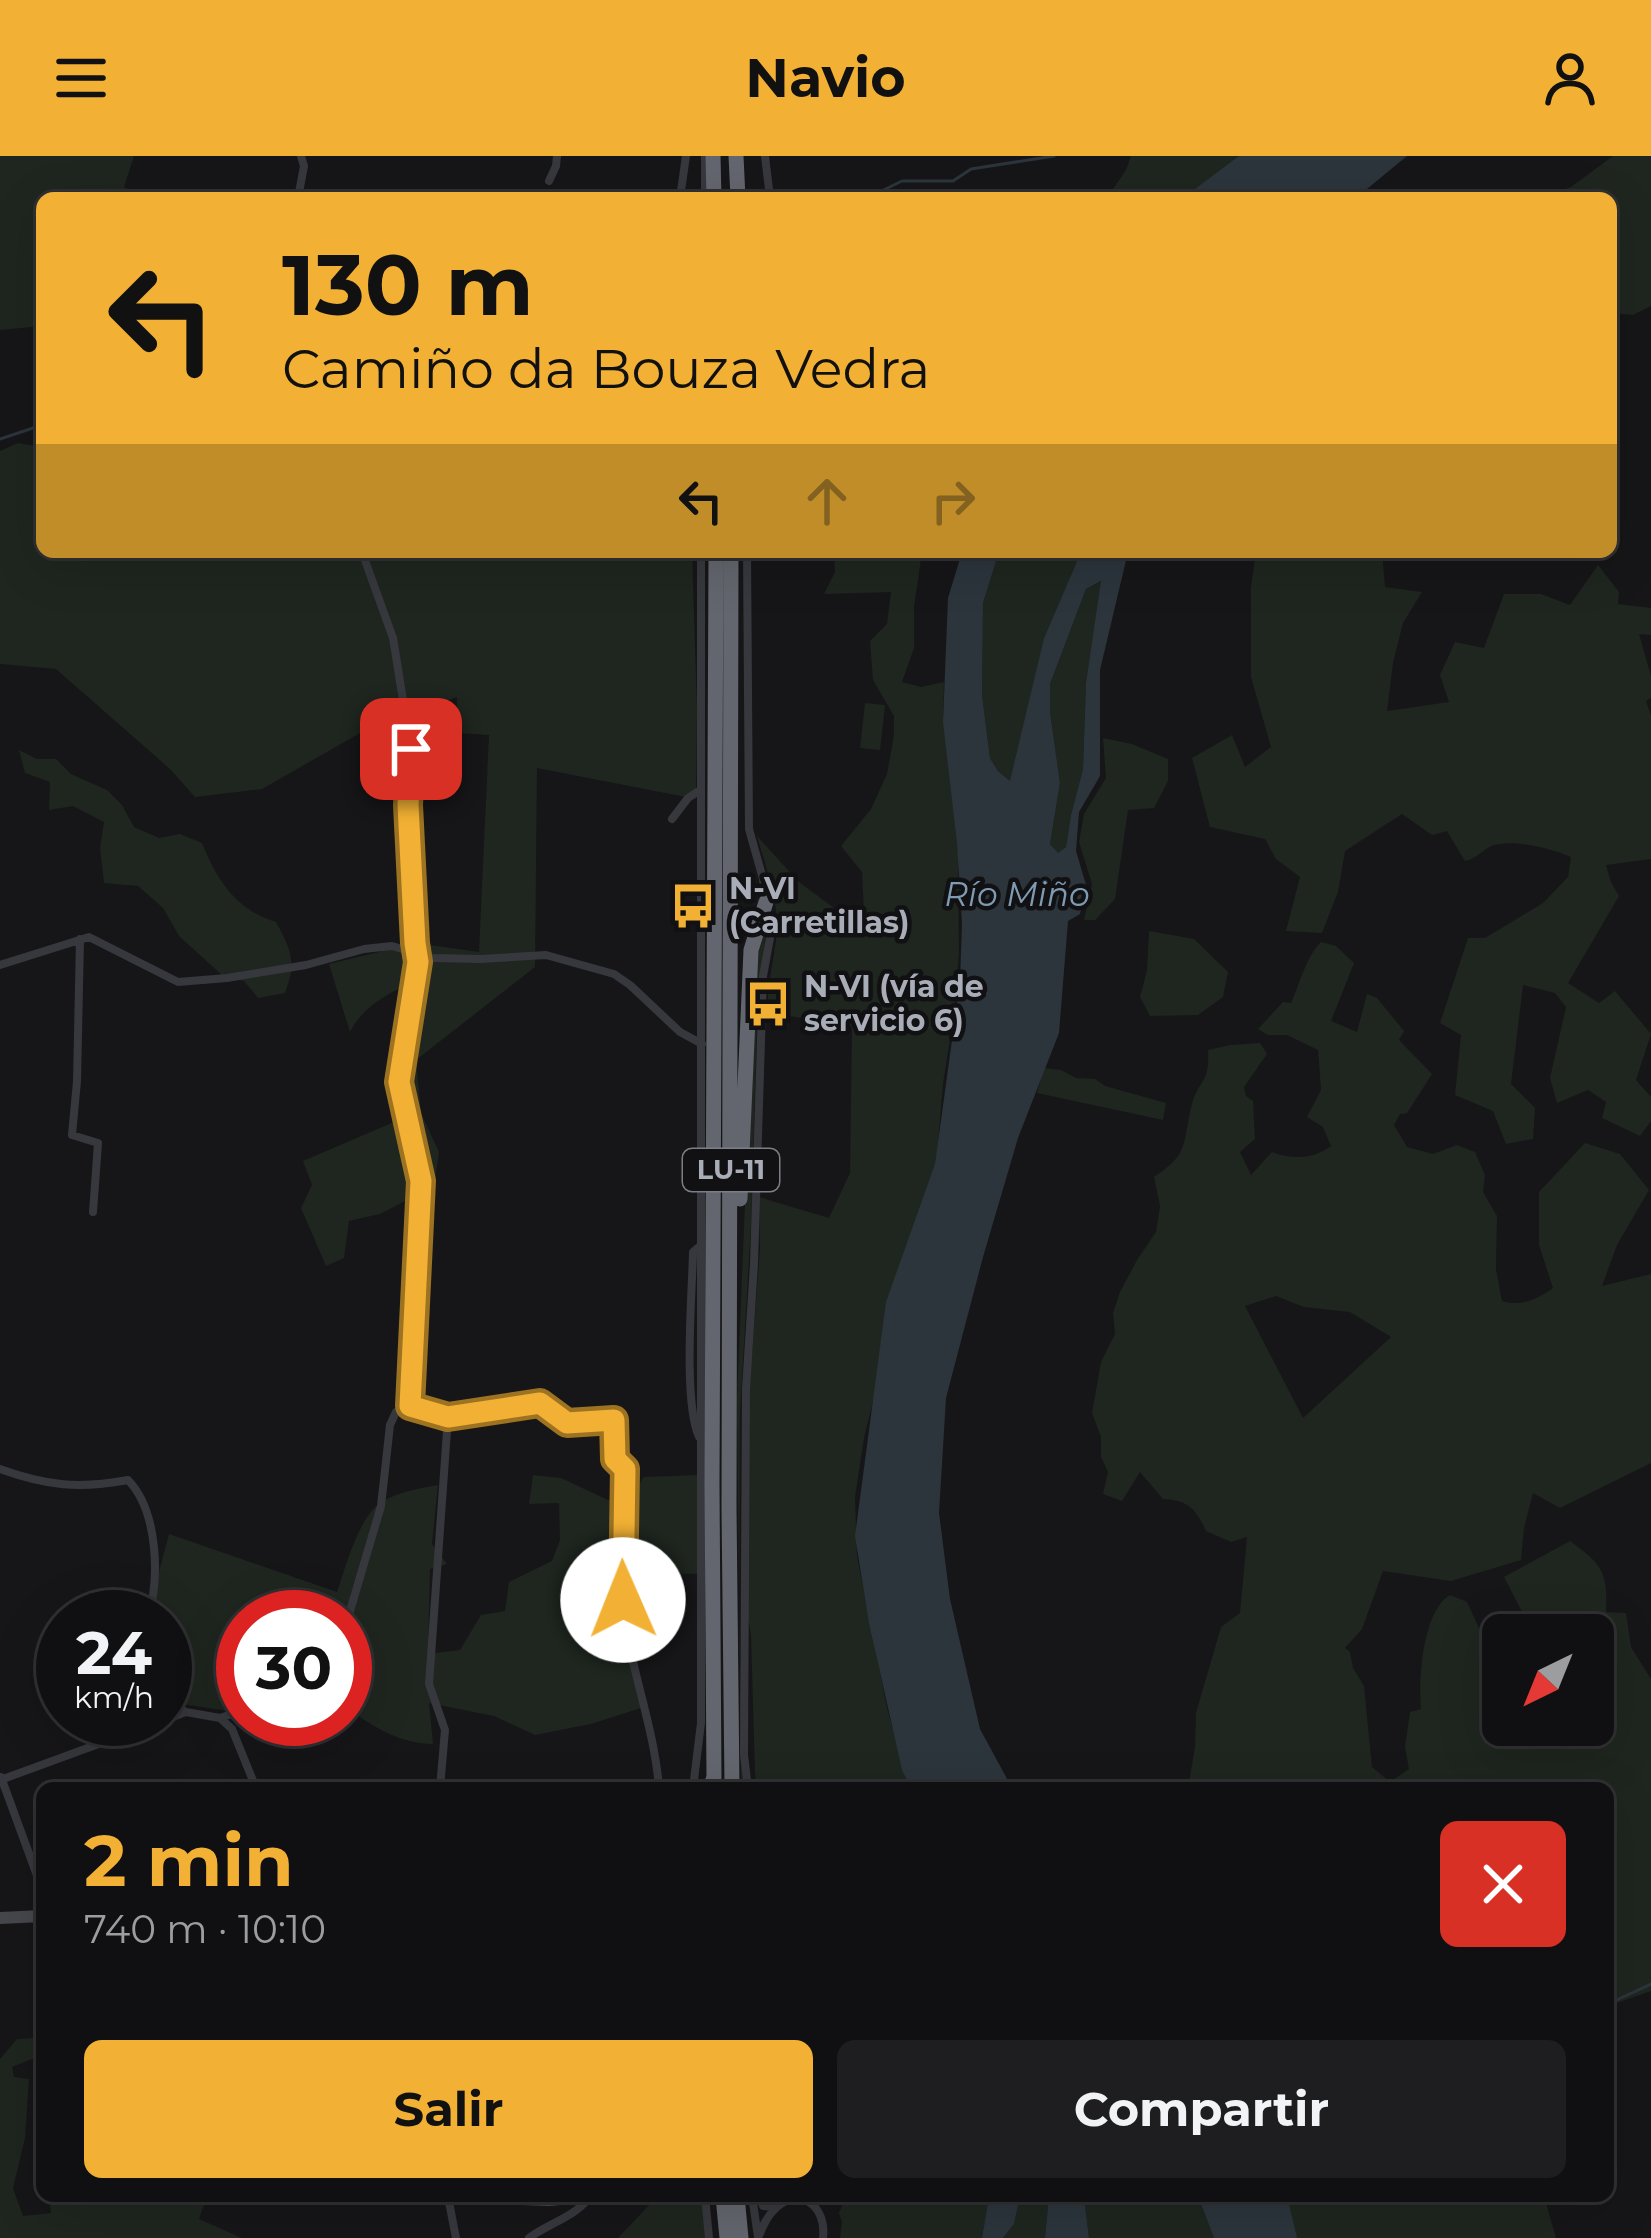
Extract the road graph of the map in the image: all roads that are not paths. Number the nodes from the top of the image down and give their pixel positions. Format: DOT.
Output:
graph roads {
  1 [pos="301,156"];
  2 [pos="557,156"];
  3 [pos="686,156"];
  4 [pos="709,156"];
  5 [pos="732,156"];
  6 [pos="765,156"];
  7 [pos="549,181"];
  8 [pos="299,192"];
  9 [pos="681,192"];
  10 [pos="706,192"];
  11 [pos="729,192"];
  12 [pos="737,192"];
  13 [pos="769,192"];
  14 [pos="364,558"];
  15 [pos="701,558"];
  16 [pos="716,558"];
  17 [pos="731,558"];
  18 [pos="747,558"];
  19 [pos="701,790"];
  20 [pos="672,820"];
  21 [pos="766,902"];
  22 [pos="80,939"];
  23 [pos="417,952"];
  24 [pos="0,965"];
  25 [pos="702,1044"];
  26 [pos="93,1211"];
  27 [pos="730,1358"];
  28 [pos="410,1406"];
  29 [pos="448,1417"];
  30 [pos="0,1469"];
  31 [pos="155,1590"];
  32 [pos="356,1590"];
  33 [pos="89,1746"];
  34 [pos="239,1746"];
  35 [pos="1,1777"];
  36 [pos="254,1782"];
  37 [pos="441,1782"];
  38 [pos="658,1782"];
  39 [pos="694,1782"];
  40 [pos="712,1782"];
  41 [pos="732,1782"];
  42 [pos="747,1782"];
  43 [pos="36,1873"];
  44 [pos="36,1916"];
  45 [pos="0,1918"];
  46 [pos="449,2202"];
  47 [pos="587,2202"];
  48 [pos="705,2202"];
  49 [pos="723,2202"];
  50 [pos="738,2202"];
  51 [pos="755,2202"];
  52 [pos="760,2202"];
  53 [pos="785,2202"];
  54 [pos="811,2202"];
  55 [pos="776,2207"];
  56 [pos="706,2235"];
  57 [pos="456,2238"];
  58 [pos="530,2238"];
  59 [pos="727,2238"];
  60 [pos="741,2238"];
  61 [pos="758,2238"];
  62 [pos="823,2238"];
  1 -- 8 [label="street"];
  2 -- 7 [label="street"];
  3 -- 9 [label="street"];
  4 -- 10 [label="highway"];
  5 -- 11 [label="highway"];
  5 -- 12 [label="highway"];
  6 -- 13 [label="street"];
  14 -- 23 [label="street"];
  15 -- 19 [label="street"];
  16 -- 40 [label="highway, LU-11"];
  17 -- 27 [label="highway, LU-11"];
  18 -- 21 [label="street"];
  19 -- 20 [label="street"];
  19 -- 25 [label="street"];
  21 -- 27 [label="highway"];
  21 -- 42 [label="street"];
  22 -- 23 [label="street"];
  22 -- 24 [label="street"];
  22 -- 26 [label="street"];
  23 -- 25 [label="street"];
  23 -- 28 [label="street"];
  25 -- 39 [label="street"];
  27 -- 41 [label="highway, LU-11"];
  28 -- 29 [label="street"];
  28 -- 32 [label="street"];
  29 -- 37 [label="street"];
  29 -- 38 [label="street"];
  30 -- 31 [label="street"];
  33 -- 35 [label="street"];
  34 -- 36 [label="street"];
  35 -- 43 [label="street"];
  44 -- 45 [label="street"];
  46 -- 57 [label="street"];
  47 -- 58 [label="street"];
  48 -- 56 [label="street"];
  49 -- 59 [label="highway"];
  50 -- 60 [label="highway"];
  51 -- 61 [label="street"];
  52 -- 55 [label="street"];
  53 -- 55 [label="street"];
  54 -- 62 [label="street"];
  55 -- 61 [label="street"];
}
